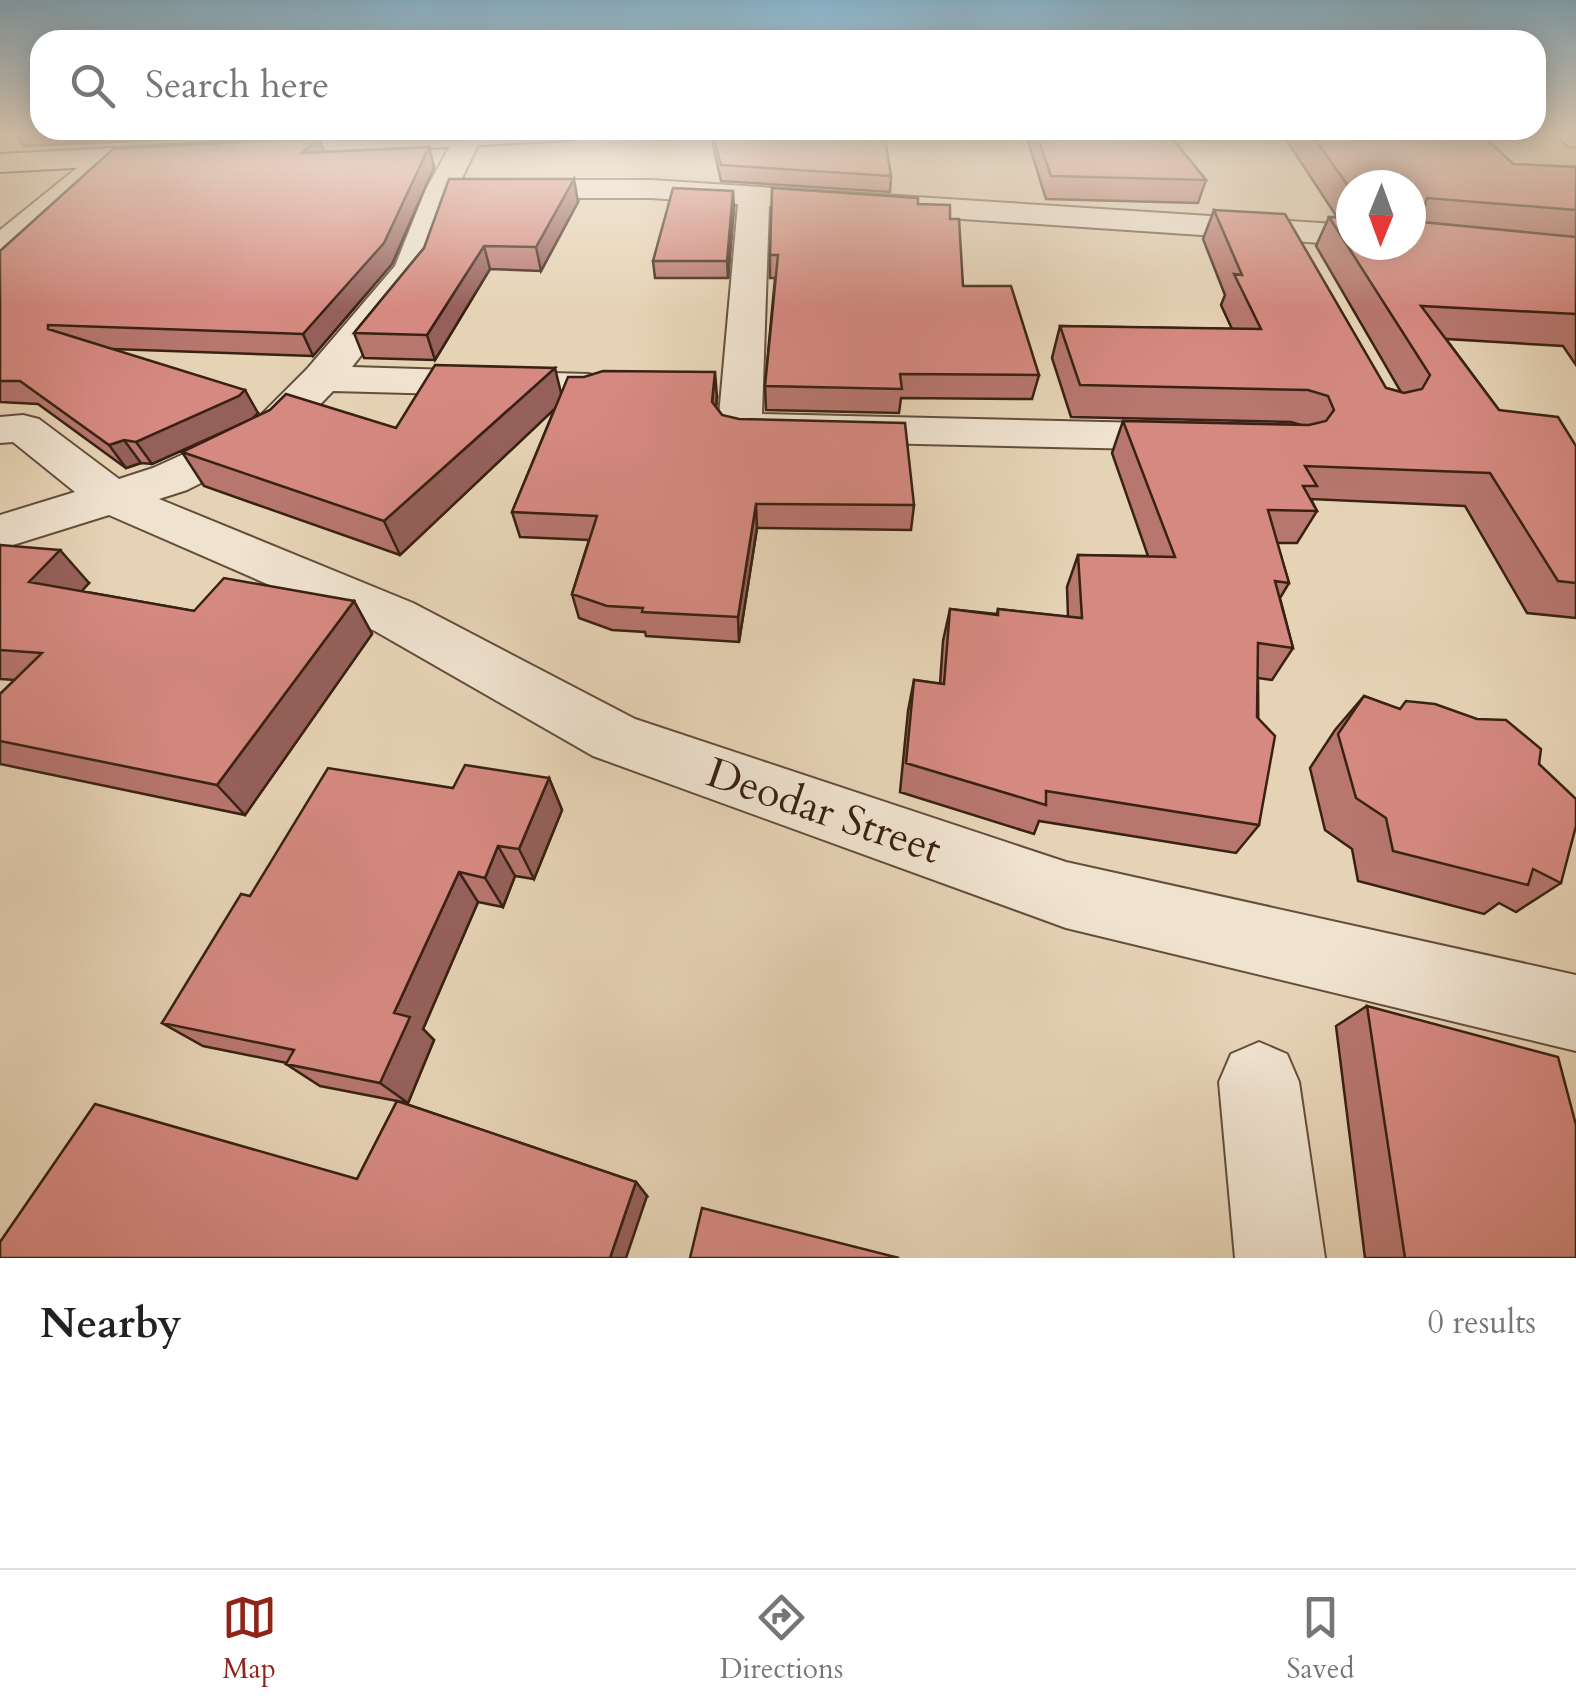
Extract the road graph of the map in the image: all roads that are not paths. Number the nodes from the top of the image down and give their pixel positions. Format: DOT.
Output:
graph roads {
  1 [pos="440,190"];
  2 [pos="56,191"];
  3 [pos="676,191"];
  4 [pos="754,196"];
  5 [pos="1336,239"];
  6 [pos="0,246"];
  7 [pos="322,378"];
  8 [pos="588,386"];
  9 [pos="0,430"];
  10 [pos="1232,438"];
  11 [pos="111,497"];
  12 [pos="0,532"];
  13 [pos="1576,1013"];
  14 [pos="1258,1082"];
  15 [pos="1280,1258"];
  1 -- 7 [label="street"];
  2 -- 6 [label="street"];
  3 -- 4 [label="street"];
  4 -- 5 [label="street"];
  4 -- 10 [label="street"];
  7 -- 8 [label="street"];
  7 -- 11 [label="street"];
  9 -- 11 [label="street, Deodar Street"];
  11 -- 12 [label="street"];
  11 -- 13 [label="street, Deodar Street"];
  14 -- 15 [label="street"];
}
